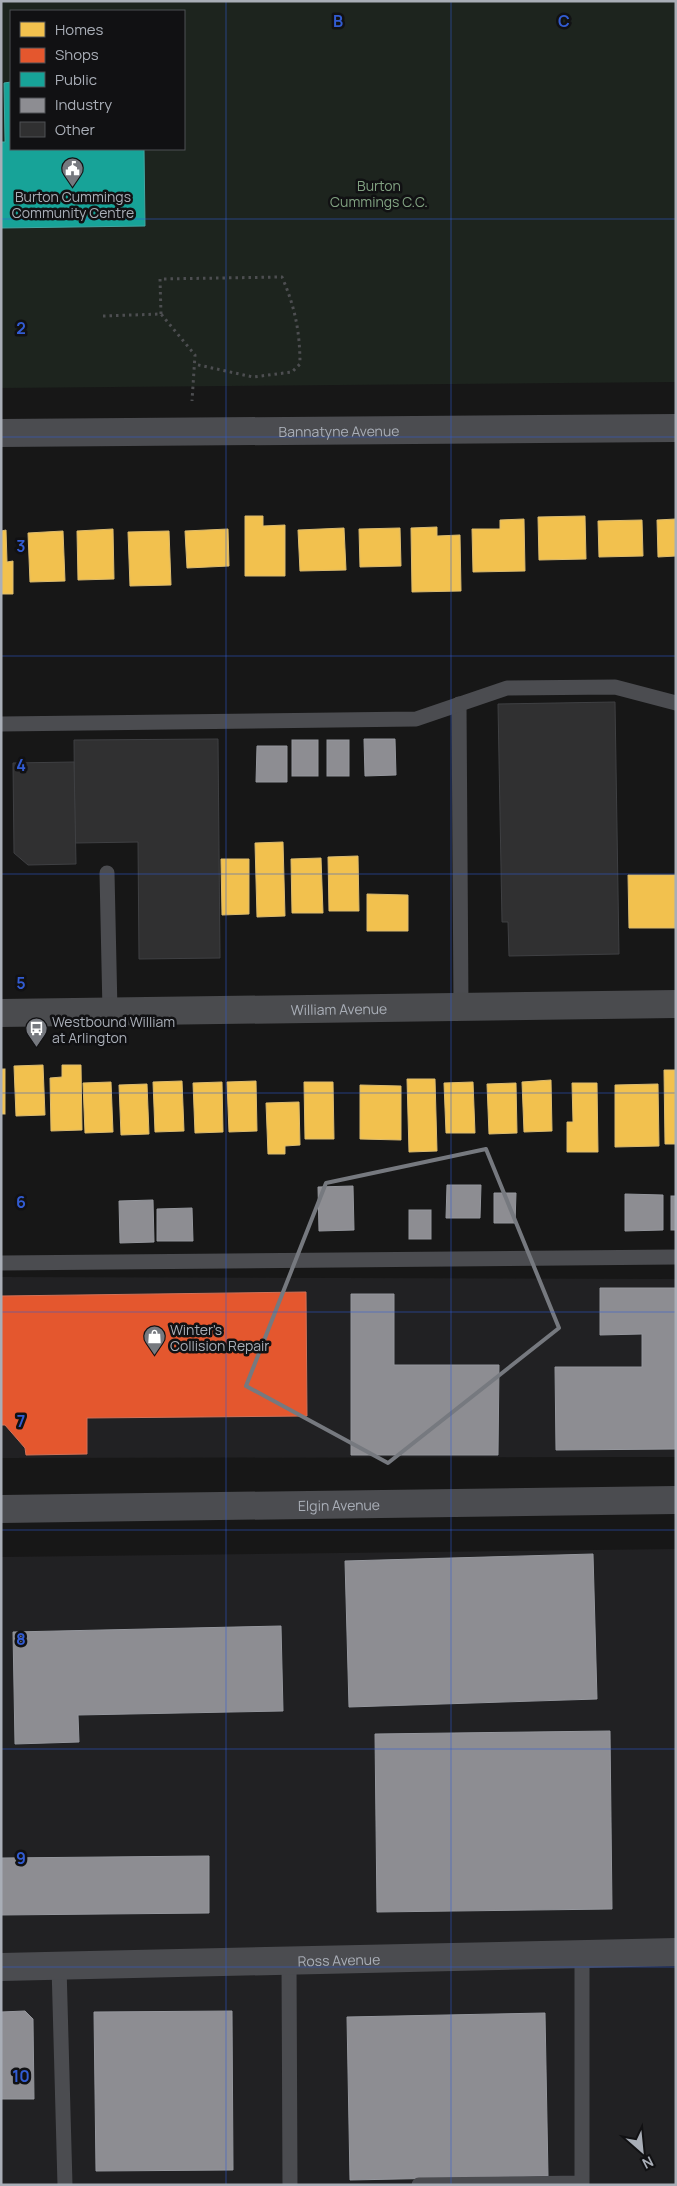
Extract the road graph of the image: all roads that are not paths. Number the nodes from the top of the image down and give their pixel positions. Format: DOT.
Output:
graph roads {
  1 [pos="676,428"];
  2 [pos="1,433"];
  3 [pos="676,703"];
  4 [pos="459,704"];
  5 [pos="1,724"];
  6 [pos="107,872"];
  7 [pos="676,1004"];
  8 [pos="461,1006"];
  9 [pos="110,1011"];
  10 [pos="1,1013"];
  11 [pos="676,1257"];
  12 [pos="1,1264"];
  13 [pos="676,1500"];
  14 [pos="1,1509"];
  15 [pos="676,1952"];
  16 [pos="582,1954"];
  17 [pos="289,1961"];
  18 [pos="59,1966"];
  19 [pos="1,1967"];
  20 [pos="65,2185"];
  21 [pos="290,2185"];
  22 [pos="419,2185"];
  1 -- 2 [label="street, Bannatyne Avenue"];
  3 -- 4 [label="lane"];
  4 -- 5 [label="lane"];
  4 -- 8 [label="lane"];
  6 -- 9 [label="lane"];
  7 -- 8 [label="main road, William Avenue"];
  8 -- 9 [label="main road, William Avenue"];
  9 -- 10 [label="main road, William Avenue"];
  11 -- 12 [label="lane"];
  13 -- 14 [label="street, Elgin Avenue"];
  15 -- 16 [label="street, Ross Avenue"];
  16 -- 17 [label="street, Ross Avenue"];
  16 -- 22 [label="lane"];
  17 -- 18 [label="street, Ross Avenue"];
  17 -- 21 [label="lane"];
  18 -- 19 [label="street, Ross Avenue"];
  18 -- 20 [label="lane"];
}
